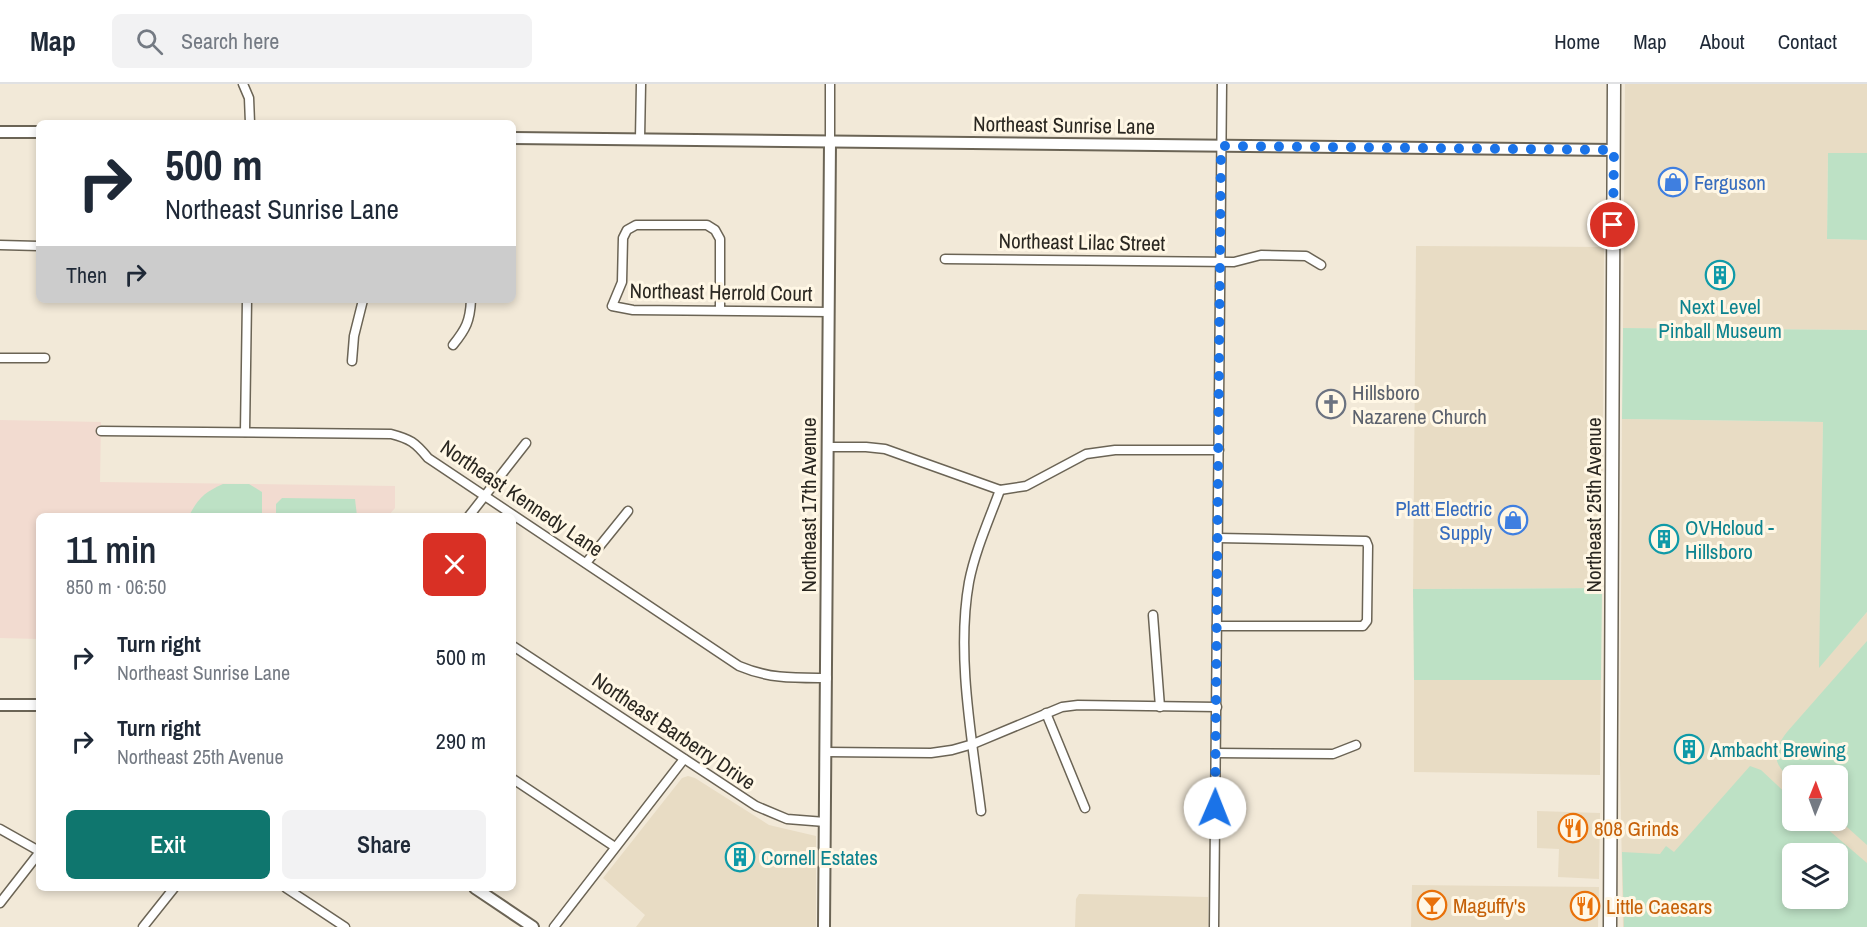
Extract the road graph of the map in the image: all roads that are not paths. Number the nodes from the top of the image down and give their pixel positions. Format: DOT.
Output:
graph roads {
  1 [pos="243,84"];
  2 [pos="641,84"];
  3 [pos="830,84"];
  4 [pos="1222,84"];
  5 [pos="1614,84"];
  6 [pos="250,120"];
  7 [pos="0,132"];
  8 [pos="36,132"];
  9 [pos="516,138"];
  10 [pos="640,139"];
  11 [pos="830,142"];
  12 [pos="1221,146"];
  13 [pos="1614,150"];
  14 [pos="0,245"];
  15 [pos="36,246"];
  16 [pos="945,259"];
  17 [pos="1220,262"];
  18 [pos="1321,265"];
  19 [pos="247,303"];
  20 [pos="362,303"];
  21 [pos="471,303"];
  22 [pos="720,310"];
  23 [pos="829,312"];
  24 [pos="453,345"];
  25 [pos="0,358"];
  26 [pos="45,358"];
  27 [pos="352,361"];
  28 [pos="101,431"];
  29 [pos="245,432"];
  30 [pos="526,443"];
  31 [pos="828,447"];
  32 [pos="1219,450"];
  33 [pos="1000,490"];
  34 [pos="485,496"];
  35 [pos="628,511"];
  36 [pos="471,513"];
  37 [pos="511,513"];
  38 [pos="516,517"];
  39 [pos="1218,538"];
  40 [pos="586,563"];
  41 [pos="1153,615"];
  42 [pos="1217,626"];
  43 [pos="516,648"];
  44 [pos="827,678"];
  45 [pos="0,705"];
  46 [pos="36,705"];
  47 [pos="1160,707"];
  48 [pos="1217,707"];
  49 [pos="1046,713"];
  50 [pos="973,744"];
  51 [pos="1356,746"];
  52 [pos="826,752"];
  53 [pos="1216,753"];
  54 [pos="684,759"];
  55 [pos="516,781"];
  56 [pos="1085,808"];
  57 [pos="981,811"];
  58 [pos="825,822"];
  59 [pos="0,829"];
  60 [pos="615,847"];
  61 [pos="36,850"];
  62 [pos="36,856"];
  63 [pos="172,891"];
  64 [pos="291,891"];
  65 [pos="479,891"];
  66 [pos="0,903"];
  67 [pos="143,927"];
  68 [pos="345,927"];
  69 [pos="533,927"];
  70 [pos="554,927"];
  71 [pos="824,927"];
  72 [pos="1214,927"];
  73 [pos="1610,927"];
  1 -- 6 [label="street"];
  2 -- 10 [label="street"];
  3 -- 11 [label="street, Northeast 17th Avenue"];
  4 -- 12 [label="street"];
  5 -- 13 [label="main road, Northeast 25th Avenue"];
  7 -- 8 [label="street"];
  9 -- 10 [label="street, Northeast Sunrise Lane"];
  10 -- 11 [label="street, Northeast Sunrise Lane"];
  11 -- 12 [label="street, Northeast Sunrise Lane"];
  11 -- 23 [label="street, Northeast 17th Avenue"];
  12 -- 13 [label="street, Northeast Sunrise Lane"];
  12 -- 17 [label="street"];
  13 -- 73 [label="main road, Northeast 25th Avenue"];
  14 -- 15 [label="street"];
  16 -- 17 [label="street, Northeast Lilac Street"];
  17 -- 18 [label="street, Northeast Lilac Street"];
  17 -- 32 [label="street"];
  19 -- 29 [label="street"];
  20 -- 27 [label="street"];
  21 -- 24 [label="street"];
  22 -- 22 [label="street, Northeast Herrold Court"];
  22 -- 23 [label="street, Northeast Herrold Court"];
  23 -- 31 [label="street, Northeast 17th Avenue"];
  25 -- 26 [label="street"];
  28 -- 29 [label="street, Northeast Kennedy Lane"];
  29 -- 34 [label="street, Northeast Kennedy Lane"];
  30 -- 34 [label="street"];
  31 -- 33 [label="street"];
  31 -- 44 [label="street, Northeast 17th Avenue"];
  32 -- 33 [label="street"];
  32 -- 39 [label="street"];
  33 -- 50 [label="street"];
  34 -- 36 [label="street"];
  34 -- 37 [label="street, Northeast Kennedy Lane"];
  35 -- 40 [label="street"];
  38 -- 40 [label="street, Northeast Kennedy Lane"];
  39 -- 42 [label="street"];
  39 -- 42 [label="street"];
  40 -- 44 [label="street, Northeast Kennedy Lane"];
  41 -- 47 [label="street"];
  42 -- 48 [label="street"];
  43 -- 54 [label="street, Northeast Barberry Drive"];
  44 -- 52 [label="street, Northeast 17th Avenue"];
  45 -- 46 [label="street"];
  47 -- 48 [label="street"];
  47 -- 49 [label="street"];
  48 -- 53 [label="street"];
  49 -- 50 [label="street"];
  49 -- 56 [label="street"];
  50 -- 52 [label="street"];
  50 -- 57 [label="street"];
  51 -- 53 [label="street"];
  52 -- 58 [label="street, Northeast 17th Avenue"];
  53 -- 72 [label="street"];
  54 -- 58 [label="street, Northeast Barberry Drive"];
  54 -- 60 [label="street"];
  55 -- 60 [label="street"];
  58 -- 71 [label="street, Northeast 17th Avenue"];
  59 -- 61 [label="street"];
  60 -- 70 [label="street"];
  62 -- 66 [label="street"];
  63 -- 67 [label="street"];
  64 -- 68 [label="street"];
  65 -- 69 [label="street"];
}
